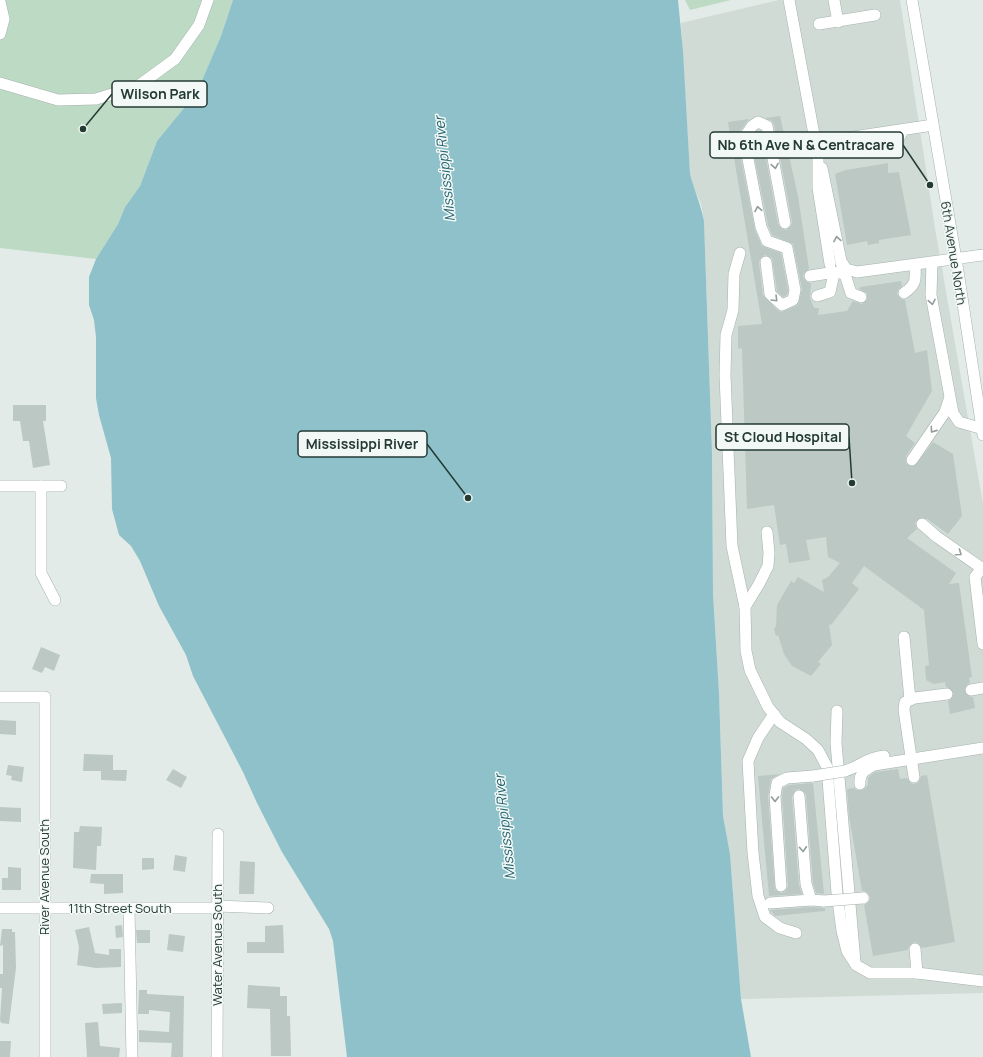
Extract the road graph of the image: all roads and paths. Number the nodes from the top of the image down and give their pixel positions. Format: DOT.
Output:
graph roads {
  1 [pos="208,0"];
  2 [pos="789,0"];
  3 [pos="834,0"];
  4 [pos="912,0"];
  5 [pos="0,2"];
  6 [pos="874,15"];
  7 [pos="838,22"];
  8 [pos="819,24"];
  9 [pos="0,34"];
  10 [pos="0,83"];
  11 [pos="933,125"];
  12 [pos="903,130"];
  13 [pos="785,223"];
  14 [pos="740,253"];
  15 [pos="983,255"];
  16 [pos="956,260"];
  17 [pos="766,262"];
  18 [pos="835,263"];
  19 [pos="932,263"];
  20 [pos="915,265"];
  21 [pos="844,274"];
  22 [pos="810,276"];
  23 [pos="833,278"];
  24 [pos="904,293"];
  25 [pos="817,296"];
  26 [pos="861,297"];
  27 [pos="950,399"];
  28 [pos="983,431"];
  29 [pos="912,460"];
  30 [pos="0,486"];
  31 [pos="41,486"];
  32 [pos="61,486"];
  33 [pos="922,524"];
  34 [pos="767,532"];
  35 [pos="982,569"];
  36 [pos="55,600"];
  37 [pos="745,607"];
  38 [pos="904,637"];
  39 [pos="983,644"];
  40 [pos="983,688"];
  41 [pos="971,690"];
  42 [pos="947,694"];
  43 [pos="0,697"];
  44 [pos="910,700"];
  45 [pos="837,711"];
  46 [pos="774,714"];
  47 [pos="983,748"];
  48 [pos="907,760"];
  49 [pos="827,767"];
  50 [pos="914,778"];
  51 [pos="828,780"];
  52 [pos="860,784"];
  53 [pos="799,796"];
  54 [pos="218,834"];
  55 [pos="781,886"];
  56 [pos="863,898"];
  57 [pos="811,900"];
  58 [pos="770,903"];
  59 [pos="44,907"];
  60 [pos="217,907"];
  61 [pos="0,908"];
  62 [pos="129,908"];
  63 [pos="268,908"];
  64 [pos="796,932"];
  65 [pos="915,949"];
  66 [pos="856,965"];
  67 [pos="917,973"];
  68 [pos="983,981"];
  69 [pos="45,1057"];
  70 [pos="132,1057"];
  71 [pos="217,1057"];
  1 -- 10 [label="street"];
  2 -- 18 [label="street"];
  3 -- 7 [label="street"];
  4 -- 11 [label="street, 6th Avenue North"];
  5 -- 9 [label="street"];
  6 -- 7 [label="street"];
  7 -- 8 [label="street"];
  11 -- 12 [label="street"];
  11 -- 16 [label="street, 6th Avenue North"];
  12 -- 12 [label="street"];
  17 -- 13 [label="street, one-way"];
  14 -- 37 [label="street"];
  15 -- 16 [label="street"];
  16 -- 19 [label="street"];
  16 -- 28 [label="street, 6th Avenue North"];
  18 -- 20 [label="street"];
  18 -- 21 [label="street"];
  19 -- 20 [label="street"];
  19 -- 27 [label="street, one-way"];
  20 -- 24 [label="street"];
  21 -- 22 [label="street"];
  21 -- 26 [label="street"];
  23 -- 25 [label="street"];
  27 -- 28 [label="street"];
  27 -- 29 [label="street, one-way"];
  30 -- 31 [label="street"];
  31 -- 32 [label="street"];
  31 -- 36 [label="street"];
  33 -- 35 [label="street, one-way"];
  34 -- 37 [label="street"];
  35 -- 39 [label="street"];
  37 -- 46 [label="street"];
  38 -- 44 [label="street"];
  40 -- 41 [label="street"];
  42 -- 44 [label="street"];
  43 -- 59 [label="street, River Avenue South"];
  44 -- 48 [label="street"];
  45 -- 66 [label="street"];
  46 -- 49 [label="street"];
  46 -- 64 [label="street"];
  47 -- 48 [label="street"];
  48 -- 50 [label="street"];
  48 -- 52 [label="street"];
  48 -- 55 [label="street, one-way, bridge"];
  51 -- 66 [label="street"];
  53 -- 57 [label="street, one-way"];
  54 -- 60 [label="street, Water Avenue South"];
  56 -- 57 [label="street, bridge"];
  57 -- 58 [label="street"];
  59 -- 61 [label="street, 11th Street South"];
  59 -- 62 [label="street, 11th Street South"];
  59 -- 69 [label="street, River Avenue South"];
  60 -- 62 [label="street, 11th Street South"];
  60 -- 63 [label="street, 11th Street South"];
  60 -- 71 [label="street, Water Avenue South"];
  62 -- 70 [label="street"];
  65 -- 67 [label="street"];
  66 -- 67 [label="street"];
  67 -- 68 [label="street"];
}
